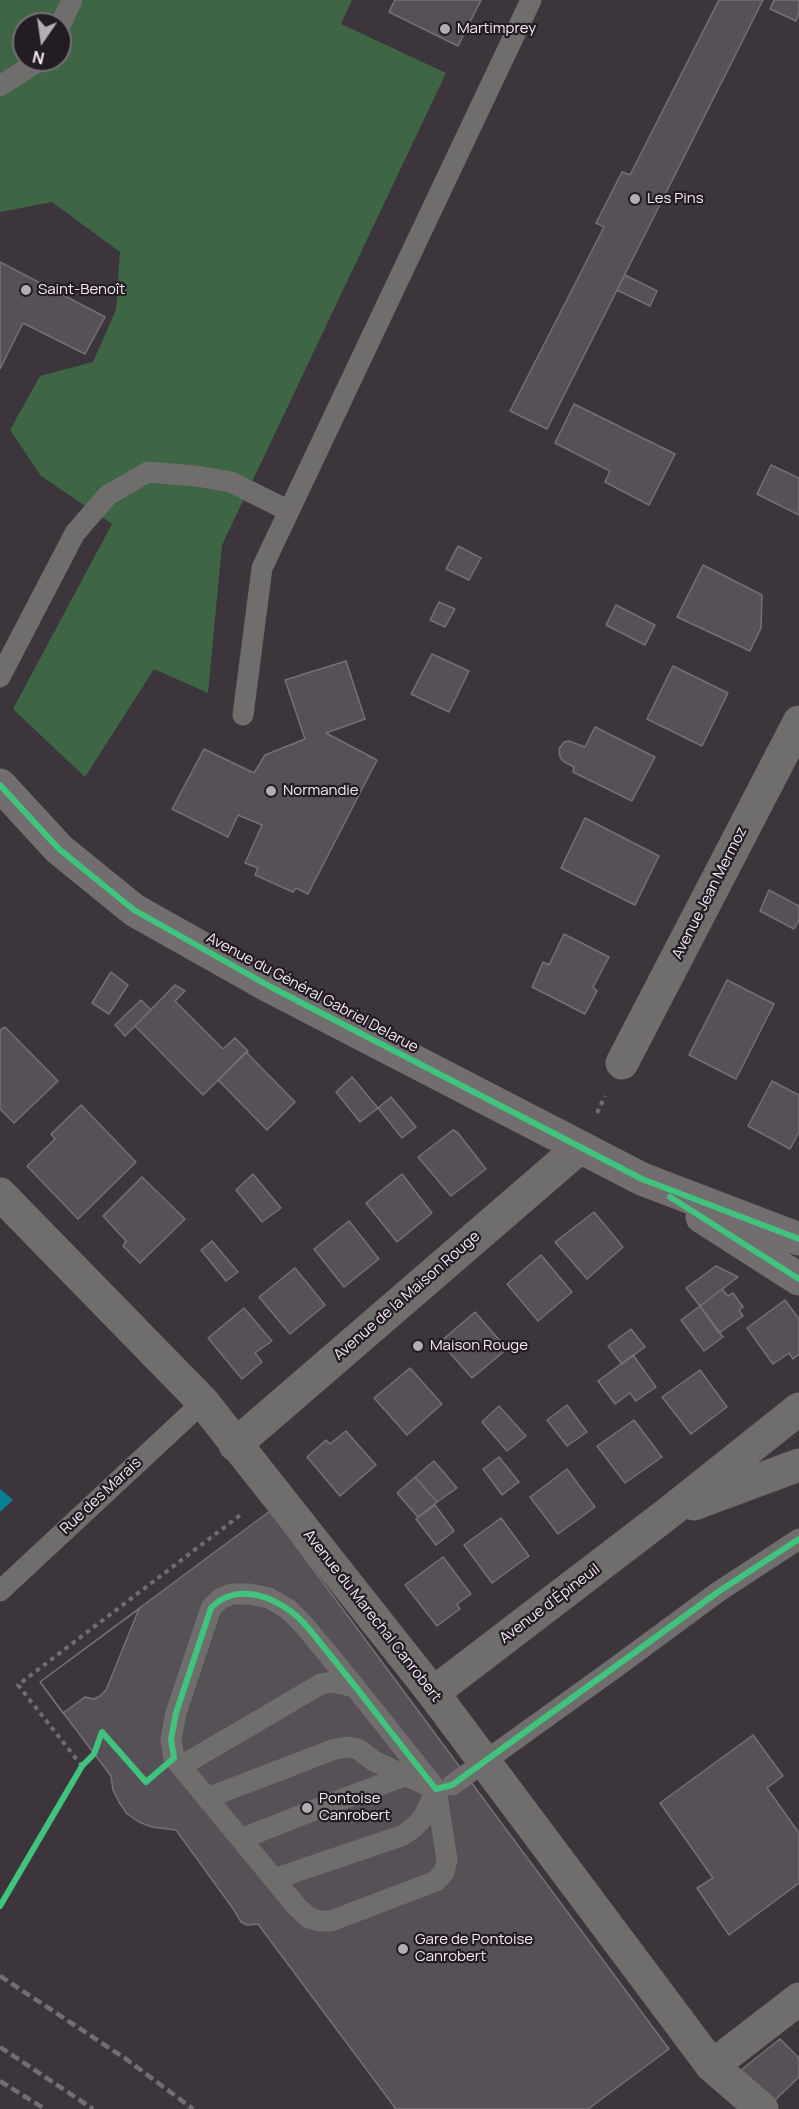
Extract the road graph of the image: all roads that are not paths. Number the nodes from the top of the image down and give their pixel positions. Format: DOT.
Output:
graph roads {
  1 [pos="531,0"];
  2 [pos="22,72"];
  3 [pos="0,86"];
  4 [pos="289,511"];
  5 [pos="0,677"];
  6 [pos="243,715"];
  7 [pos="799,722"];
  8 [pos="0,785"];
  9 [pos="622,1063"];
  10 [pos="579,1148"];
  11 [pos="642,1179"];
  12 [pos="0,1194"];
  13 [pos="799,1239"];
  14 [pos="799,1279"];
  15 [pos="202,1402"];
  16 [pos="799,1409"];
  17 [pos="235,1445"];
  18 [pos="799,1465"];
  19 [pos="667,1514"];
  20 [pos="799,1539"];
  21 [pos="0,1591"];
  22 [pos="355,1687"];
  23 [pos="433,1693"];
  24 [pos="181,1766"];
  25 [pos="407,1775"];
  26 [pos="444,1787"];
  27 [pos="207,1798"];
  28 [pos="241,1839"];
  29 [pos="274,1879"];
  30 [pos="799,1999"];
  31 [pos="712,2066"];
  32 [pos="762,2109"];
  1 -- 4 [label="lane"];
  2 -- 3 [label="lane"];
  4 -- 5 [label="lane"];
  4 -- 6 [label="lane"];
  7 -- 9 [label="street, Avenue Jean Mermoz"];
  8 -- 10 [label="main road, Avenue du Général Gabriel Delarue"];
  10 -- 11 [label="main road, Avenue du Général Gabriel Delarue"];
  10 -- 17 [label="street, Avenue de la Maison Rouge"];
  11 -- 13 [label="main road"];
  11 -- 14 [label="main road"];
  12 -- 15 [label="street, Avenue du Marechal Canrobert"];
  15 -- 17 [label="street, Avenue du Marechal Canrobert"];
  15 -- 21 [label="lane, Rue des Marais"];
  16 -- 19 [label="street, Avenue d'Épineuil"];
  17 -- 23 [label="street, Avenue du Marechal Canrobert"];
  18 -- 19 [label="street, Avenue d'Épineuil"];
  19 -- 23 [label="street, Avenue d'Épineuil"];
  20 -- 26 [label="lane, bridge"];
  22 -- 24 [label="lane"];
  22 -- 24 [label="lane"];
  22 -- 26 [label="lane"];
  23 -- 31 [label="street, Avenue du Marechal Canrobert"];
  24 -- 27 [label="lane"];
  25 -- 26 [label="lane"];
  25 -- 27 [label="lane"];
  25 -- 28 [label="lane"];
  26 -- 29 [label="lane"];
  26 -- 29 [label="lane"];
  27 -- 28 [label="lane"];
  28 -- 29 [label="lane"];
  30 -- 31 [label="street"];
  31 -- 32 [label="street, Avenue du Marechal Canrobert"];
}
